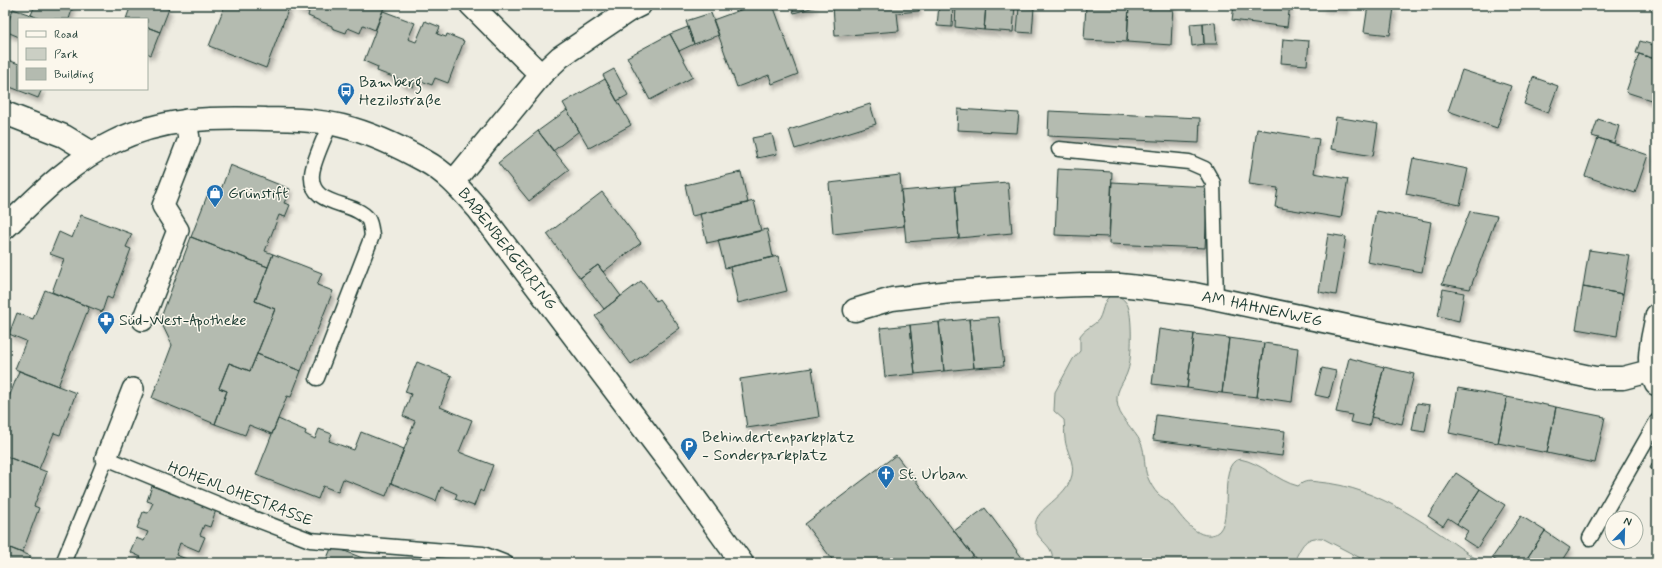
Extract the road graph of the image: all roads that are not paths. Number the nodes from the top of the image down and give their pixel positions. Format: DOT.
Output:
graph roads {
  1 [pos="471,5"];
  2 [pos="640,5"];
  3 [pos="541,75"];
  4 [pos="5,113"];
  5 [pos="186,120"];
  6 [pos="330,124"];
  7 [pos="1059,149"];
  8 [pos="92,153"];
  9 [pos="454,182"];
  10 [pos="5,228"];
  11 [pos="1216,299"];
  12 [pos="855,310"];
  13 [pos="1657,315"];
  14 [pos="143,320"];
  15 [pos="317,378"];
  16 [pos="1653,378"];
  17 [pos="133,389"];
  18 [pos="1657,420"];
  19 [pos="106,458"];
  20 [pos="1590,538"];
  21 [pos="63,563"];
  22 [pos="506,563"];
  23 [pos="742,563"];
  1 -- 3 [label="street"];
  2 -- 3 [label="street"];
  3 -- 9 [label="street"];
  4 -- 8 [label="street"];
  5 -- 6 [label="street, BABENBERGERRING"];
  5 -- 8 [label="street, BABENBERGERRING"];
  5 -- 14 [label="street"];
  6 -- 9 [label="street, BABENBERGERRING"];
  6 -- 15 [label="lane"];
  7 -- 11 [label="lane"];
  8 -- 10 [label="street, BABENBERGERRING"];
  9 -- 23 [label="street, BABENBERGERRING"];
  11 -- 12 [label="street, AM HAHNENWEG"];
  11 -- 16 [label="street, AM HAHNENWEG"];
  13 -- 16 [label="street"];
  17 -- 19 [label="street"];
  18 -- 20 [label="lane"];
  19 -- 21 [label="lane"];
  19 -- 22 [label="lane, HOHENLOHESTRASSE"];
}
